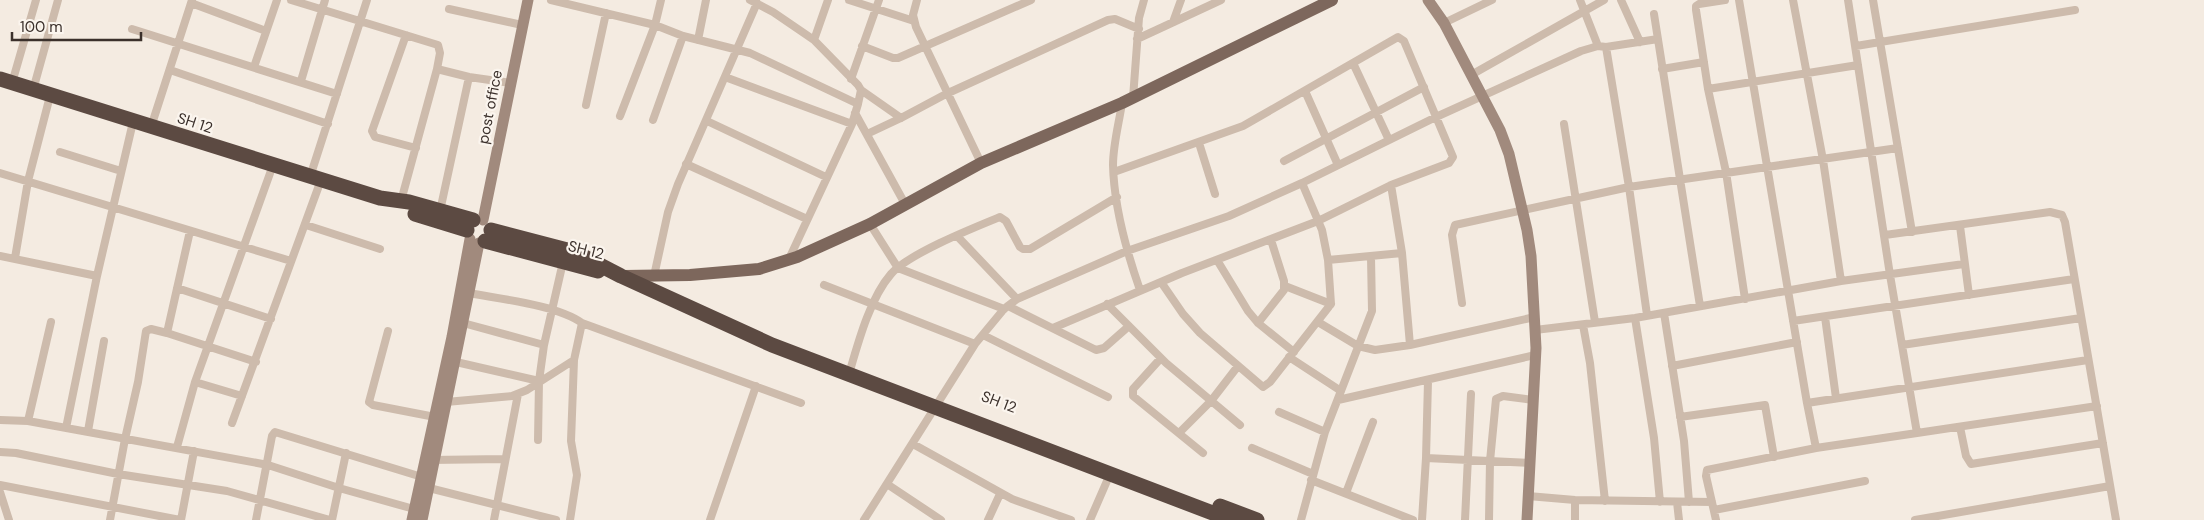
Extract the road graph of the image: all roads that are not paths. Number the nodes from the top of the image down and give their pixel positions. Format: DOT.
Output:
graph roads {
  1 [pos="36,0"];
  2 [pos="58,0"];
  3 [pos="277,0"];
  4 [pos="291,0"];
  5 [pos="324,0"];
  6 [pos="367,0"];
  7 [pos="528,0"];
  8 [pos="551,0"];
  9 [pos="661,0"];
  10 [pos="706,0"];
  11 [pos="828,0"];
  12 [pos="849,0"];
  13 [pos="878,0"];
  14 [pos="916,0"];
  15 [pos="1031,0"];
  16 [pos="1144,0"];
  17 [pos="1181,0"];
  18 [pos="1221,0"];
  19 [pos="1332,0"];
  20 [pos="1428,0"];
  21 [pos="1492,0"];
  22 [pos="1580,0"];
  23 [pos="1604,0"];
  24 [pos="1621,0"];
  25 [pos="1725,0"];
  26 [pos="1739,0"];
  27 [pos="1793,0"];
  28 [pos="1858,0"];
  29 [pos="1873,0"];
  30 [pos="191,1"];
  31 [pos="1848,1"];
  32 [pos="753,2"];
  33 [pos="322,9"];
  34 [pos="449,9"];
  35 [pos="875,9"];
  36 [pos="2075,10"];
  37 [pos="1585,12"];
  38 [pos="606,13"];
  39 [pos="1654,14"];
  40 [pos="360,21"];
  41 [pos="914,21"];
  42 [pos="1173,22"];
  43 [pos="1444,23"];
  44 [pos="522,25"];
  45 [pos="654,25"];
  46 [pos="132,29"];
  47 [pos="1139,29"];
  48 [pos="266,31"];
  49 [pos="406,35"];
  50 [pos="683,36"];
  51 [pos="1137,39"];
  52 [pos="1658,39"];
  53 [pos="698,40"];
  54 [pos="814,40"];
  55 [pos="1640,42"];
  56 [pos="1880,42"];
  57 [pos="178,43"];
  58 [pos="862,46"];
  59 [pos="1602,46"];
  60 [pos="1856,46"];
  61 [pos="925,47"];
  62 [pos="737,49"];
  63 [pos="1704,62"];
  64 [pos="1353,63"];
  65 [pos="1858,65"];
  66 [pos="254,66"];
  67 [pos="437,69"];
  68 [pos="1662,69"];
  69 [pos="170,70"];
  70 [pos="1806,74"];
  71 [pos="1471,75"];
  72 [pos="469,77"];
  73 [pos="725,77"];
  74 [pos="851,79"];
  75 [pos="6,81"];
  76 [pos="301,81"];
  77 [pos="511,83"];
  78 [pos="1753,83"];
  79 [pos="1424,88"];
  80 [pos="1708,89"];
  81 [pos="33,90"];
  82 [pos="861,90"];
  83 [pos="1305,91"];
  84 [pos="337,94"];
  85 [pos="946,94"];
  86 [pos="50,96"];
  87 [pos="1483,96"];
  88 [pos="1127,101"];
  89 [pos="586,104"];
  90 [pos="858,104"];
  91 [pos="855,113"];
  92 [pos="1376,113"];
  93 [pos="620,116"];
  94 [pos="1436,117"];
  95 [pos="901,118"];
  96 [pos="653,120"];
  97 [pos="707,121"];
  98 [pos="133,122"];
  99 [pos="328,124"];
  100 [pos="852,124"];
  101 [pos="1564,124"];
  102 [pos="151,127"];
  103 [pos="866,134"];
  104 [pos="1326,138"];
  105 [pos="1389,140"];
  106 [pos="1199,142"];
  107 [pos="416,148"];
  108 [pos="1898,148"];
  109 [pos="60,152"];
  110 [pos="1870,152"];
  111 [pos="1824,160"];
  112 [pos="1284,161"];
  113 [pos="981,163"];
  114 [pos="686,164"];
  115 [pos="1338,165"];
  116 [pos="273,166"];
  117 [pos="1768,168"];
  118 [pos="121,171"];
  119 [pos="1114,172"];
  120 [pos="1726,172"];
  121 [pos="0,173"];
  122 [pos="826,177"];
  123 [pos="316,178"];
  124 [pos="1680,179"];
  125 [pos="28,181"];
  126 [pos="1302,183"];
  127 [pos="1391,185"];
  128 [pos="1629,187"];
  129 [pos="1215,194"];
  130 [pos="1117,197"];
  131 [pos="1575,198"];
  132 [pos="399,204"];
  133 [pos="905,204"];
  134 [pos="113,209"];
  135 [pos="1522,210"];
  136 [pos="440,211"];
  137 [pos="807,219"];
  138 [pos="1318,221"];
  139 [pos="870,224"];
  140 [pos="306,225"];
  141 [pos="1960,226"];
  142 [pos="190,231"];
  143 [pos="478,232"];
  144 [pos="1912,232"];
  145 [pos="958,236"];
  146 [pos="1884,236"];
  147 [pos="1271,240"];
  148 [pos="245,247"];
  149 [pos="380,250"];
  150 [pos="1127,251"];
  151 [pos="1402,253"];
  152 [pos="0,256"];
  153 [pos="1370,257"];
  154 [pos="15,258"];
  155 [pos="789,260"];
  156 [pos="1217,260"];
  157 [pos="1328,260"];
  158 [pos="291,261"];
  159 [pos="563,262"];
  160 [pos="1964,264"];
  161 [pos="898,268"];
  162 [pos="1890,275"];
  163 [pos="97,276"];
  164 [pos="621,276"];
  165 [pos="654,276"];
  166 [pos="2074,279"];
  167 [pos="1161,282"];
  168 [pos="1841,282"];
  169 [pos="824,285"];
  170 [pos="1285,286"];
  171 [pos="177,288"];
  172 [pos="1140,290"];
  173 [pos="1788,292"];
  174 [pos="469,293"];
  175 [pos="1970,295"];
  176 [pos="1016,299"];
  177 [pos="1745,299"];
  178 [pos="224,303"];
  179 [pos="874,303"];
  180 [pos="1462,303"];
  181 [pos="1107,304"];
  182 [pos="1331,304"];
  183 [pos="1894,305"];
  184 [pos="1700,306"];
  185 [pos="1006,307"];
  186 [pos="552,310"];
  187 [pos="1664,312"];
  188 [pos="1647,315"];
  189 [pos="1535,316"];
  190 [pos="1825,317"];
  191 [pos="1635,318"];
  192 [pos="2081,318"];
  193 [pos="271,319"];
  194 [pos="1793,321"];
  195 [pos="51,322"];
  196 [pos="1318,322"];
  197 [pos="1595,322"];
  198 [pos="463,323"];
  199 [pos="1258,323"];
  200 [pos="582,324"];
  201 [pos="1583,325"];
  202 [pos="1129,326"];
  203 [pos="1053,328"];
  204 [pos="1535,330"];
  205 [pos="388,331"];
  206 [pos="167,333"];
  207 [pos="983,335"];
  208 [pos="104,341"];
  209 [pos="1797,342"];
  210 [pos="975,344"];
  211 [pos="544,345"];
  212 [pos="1410,345"];
  213 [pos="1902,345"];
  214 [pos="1358,346"];
  215 [pos="207,348"];
  216 [pos="1292,354"];
  217 [pos="1535,355"];
  218 [pos="1161,358"];
  219 [pos="574,360"];
  220 [pos="2088,360"];
  221 [pos="256,362"];
  222 [pos="456,362"];
  223 [pos="1238,366"];
  224 [pos="1672,366"];
  225 [pos="850,369"];
  226 [pos="539,381"];
  227 [pos="1428,381"];
  228 [pos="195,382"];
  229 [pos="756,386"];
  230 [pos="1909,388"];
  231 [pos="1341,391"];
  232 [pos="518,394"];
  233 [pos="1471,394"];
  234 [pos="242,396"];
  235 [pos="1108,397"];
  236 [pos="1836,398"];
  237 [pos="1338,400"];
  238 [pos="1533,400"];
  239 [pos="1211,401"];
  240 [pos="446,402"];
  241 [pos="801,403"];
  242 [pos="939,403"];
  243 [pos="1808,403"];
  244 [pos="2097,406"];
  245 [pos="1280,412"];
  246 [pos="435,417"];
  247 [pos="1680,417"];
  248 [pos="0,420"];
  249 [pos="28,421"];
  250 [pos="232,422"];
  251 [pos="1373,422"];
  252 [pos="1240,425"];
  253 [pos="1960,427"];
  254 [pos="66,428"];
  255 [pos="88,431"];
  256 [pos="1180,432"];
  257 [pos="1325,432"];
  258 [pos="1916,434"];
  259 [pos="125,439"];
  260 [pos="538,440"];
  261 [pos="2103,443"];
  262 [pos="913,444"];
  263 [pos="177,447"];
  264 [pos="1252,448"];
  265 [pos="1816,448"];
  266 [pos="194,450"];
  267 [pos="0,452"];
  268 [pos="346,453"];
  269 [pos="1202,453"];
  270 [pos="1774,456"];
  271 [pos="1426,458"];
  272 [pos="506,459"];
  273 [pos="431,460"];
  274 [pos="1468,460"];
  275 [pos="1490,461"];
  276 [pos="1530,463"];
  277 [pos="268,465"];
  278 [pos="118,474"];
  279 [pos="1110,474"];
  280 [pos="422,477"];
  281 [pos="1312,477"];
  282 [pos="1865,482"];
  283 [pos="887,484"];
  284 [pos="0,485"];
  285 [pos="188,485"];
  286 [pos="2110,486"];
  287 [pos="340,488"];
  288 [pos="429,488"];
  289 [pos="0,492"];
  290 [pos="1000,494"];
  291 [pos="1346,494"];
  292 [pos="1528,496"];
  293 [pos="260,500"];
  294 [pos="1575,500"];
  295 [pos="1605,501"];
  296 [pos="1660,502"];
  297 [pos="1677,502"];
  298 [pos="1689,502"];
  299 [pos="1712,502"];
  300 [pos="496,506"];
  301 [pos="112,508"];
  302 [pos="1714,510"];
  303 [pos="413,514"];
  304 [pos="1207,516"];
  305 [pos="1938,518"];
  306 [pos="9,520"];
  307 [pos="110,520"];
  308 [pos="181,520"];
  309 [pos="256,520"];
  310 [pos="331,520"];
  311 [pos="422,520"];
  312 [pos="494,520"];
  313 [pos="556,520"];
  314 [pos="570,520"];
  315 [pos="710,520"];
  316 [pos="864,520"];
  317 [pos="941,520"];
  318 [pos="988,520"];
  319 [pos="1071,520"];
  320 [pos="1090,520"];
  321 [pos="1231,520"];
  322 [pos="1257,520"];
  323 [pos="1301,520"];
  324 [pos="1413,520"];
  325 [pos="1422,520"];
  326 [pos="1464,520"];
  327 [pos="1489,520"];
  328 [pos="1527,520"];
  329 [pos="1575,520"];
  330 [pos="1679,520"];
  331 [pos="1716,520"];
  332 [pos="1915,520"];
  333 [pos="2116,520"];
  1 -- 75 [label="street"];
  2 -- 81 [label="street"];
  3 -- 48 [label="street"];
  4 -- 33 [label="street"];
  5 -- 33 [label="street"];
  6 -- 40 [label="street"];
  7 -- 44 [label="street, post office"];
  8 -- 38 [label="street"];
  9 -- 45 [label="street"];
  10 -- 53 [label="street"];
  11 -- 54 [label="street"];
  12 -- 35 [label="street"];
  13 -- 35 [label="street"];
  14 -- 41 [label="street"];
  15 -- 61 [label="street"];
  16 -- 47 [label="street"];
  17 -- 42 [label="street"];
  18 -- 42 [label="street"];
  19 -- 88 [label="main road"];
  20 -- 43 [label="street"];
  21 -- 43 [label="street"];
  22 -- 37 [label="street"];
  23 -- 37 [label="street"];
  24 -- 55 [label="street"];
  25 -- 63 [label="street"];
  26 -- 78 [label="street"];
  27 -- 70 [label="street"];
  28 -- 31 [label="street"];
  29 -- 56 [label="street"];
  30 -- 48 [label="street"];
  30 -- 57 [label="street"];
  31 -- 60 [label="street"];
  32 -- 54 [label="street"];
  32 -- 62 [label="street"];
  33 -- 40 [label="street"];
  33 -- 76 [label="street"];
  34 -- 44 [label="street"];
  35 -- 41 [label="street"];
  35 -- 58 [label="street"];
  36 -- 56 [label="street"];
  37 -- 59 [label="street"];
  37 -- 71 [label="street"];
  38 -- 45 [label="street"];
  38 -- 89 [label="street"];
  39 -- 52 [label="street"];
  40 -- 49 [label="street"];
  40 -- 84 [label="street"];
  41 -- 61 [label="street"];
  42 -- 51 [label="street"];
  43 -- 71 [label="street"];
  44 -- 77 [label="street, post office"];
  45 -- 50 [label="street"];
  45 -- 93 [label="street"];
  46 -- 57 [label="street"];
  47 -- 51 [label="street"];
  47 -- 85 [label="street"];
  48 -- 66 [label="street"];
  49 -- 67 [label="street"];
  49 -- 107 [label="street"];
  50 -- 53 [label="street"];
  50 -- 96 [label="street"];
  51 -- 88 [label="street"];
  52 -- 55 [label="street"];
  52 -- 68 [label="street"];
  53 -- 62 [label="street"];
  54 -- 74 [label="street"];
  55 -- 59 [label="street"];
  56 -- 60 [label="street"];
  56 -- 108 [label="street"];
  57 -- 66 [label="street"];
  57 -- 69 [label="street"];
  58 -- 61 [label="street"];
  58 -- 74 [label="street"];
  59 -- 87 [label="street"];
  59 -- 128 [label="street"];
  60 -- 65 [label="street"];
  61 -- 85 [label="street"];
  62 -- 73 [label="street"];
  62 -- 90 [label="street"];
  63 -- 68 [label="street"];
  63 -- 80 [label="street"];
  64 -- 79 [label="street"];
  64 -- 83 [label="street"];
  64 -- 92 [label="street"];
  65 -- 70 [label="street"];
  65 -- 110 [label="street"];
  66 -- 76 [label="street"];
  67 -- 72 [label="street"];
  67 -- 107 [label="street"];
  68 -- 124 [label="street"];
  69 -- 99 [label="street"];
  69 -- 102 [label="street"];
  70 -- 78 [label="street"];
  70 -- 111 [label="street"];
  71 -- 87 [label="street"];
  72 -- 77 [label="street"];
  72 -- 136 [label="street"];
  73 -- 97 [label="street"];
  73 -- 100 [label="street"];
  74 -- 82 [label="street"];
  75 -- 81 [label="highway, SH 12"];
  76 -- 84 [label="street"];
  77 -- 143 [label="street, post office"];
  78 -- 80 [label="street"];
  78 -- 117 [label="street"];
  79 -- 92 [label="street"];
  79 -- 94 [label="street"];
  80 -- 120 [label="street"];
  81 -- 86 [label="highway, SH 12"];
  82 -- 90 [label="street"];
  82 -- 95 [label="street"];
  83 -- 104 [label="street"];
  83 -- 106 [label="street"];
  84 -- 99 [label="street"];
  85 -- 95 [label="street"];
  85 -- 113 [label="street"];
  86 -- 98 [label="highway, SH 12"];
  86 -- 125 [label="street"];
  87 -- 94 [label="street"];
  87 -- 135 [label="street"];
  88 -- 113 [label="main road"];
  88 -- 119 [label="street"];
  90 -- 91 [label="street"];
  91 -- 100 [label="street"];
  91 -- 103 [label="street"];
  92 -- 104 [label="street"];
  92 -- 105 [label="street"];
  94 -- 105 [label="street"];
  94 -- 127 [label="street"];
  95 -- 103 [label="street"];
  97 -- 114 [label="street"];
  97 -- 122 [label="street"];
  98 -- 102 [label="highway, SH 12"];
  98 -- 118 [label="street"];
  99 -- 123 [label="street"];
  100 -- 122 [label="street"];
  101 -- 131 [label="street"];
  102 -- 116 [label="highway, SH 12"];
  103 -- 133 [label="street"];
  104 -- 112 [label="street"];
  104 -- 115 [label="street"];
  105 -- 115 [label="street"];
  106 -- 119 [label="street"];
  106 -- 129 [label="street"];
  107 -- 132 [label="street"];
  108 -- 110 [label="street"];
  108 -- 144 [label="street"];
  109 -- 118 [label="street"];
  110 -- 111 [label="street"];
  110 -- 146 [label="street"];
  111 -- 117 [label="street"];
  111 -- 168 [label="street"];
  113 -- 133 [label="main road"];
  114 -- 137 [label="street"];
  114 -- 165 [label="street"];
  115 -- 126 [label="street"];
  116 -- 123 [label="highway, SH 12"];
  116 -- 148 [label="street"];
  117 -- 120 [label="street"];
  117 -- 173 [label="street"];
  118 -- 134 [label="street"];
  119 -- 130 [label="street"];
  120 -- 124 [label="street"];
  120 -- 177 [label="street"];
  121 -- 125 [label="street"];
  122 -- 137 [label="street"];
  123 -- 132 [label="highway, SH 12"];
  123 -- 140 [label="street"];
  124 -- 128 [label="street"];
  124 -- 184 [label="street"];
  125 -- 134 [label="street"];
  125 -- 154 [label="street"];
  126 -- 138 [label="street"];
  126 -- 150 [label="street"];
  127 -- 138 [label="street"];
  127 -- 151 [label="street"];
  128 -- 131 [label="street"];
  128 -- 188 [label="street"];
  130 -- 145 [label="street"];
  130 -- 150 [label="street"];
  131 -- 135 [label="street"];
  131 -- 197 [label="street"];
  132 -- 136 [label="highway, SH 12"];
  132 -- 143 [label="highway, SH 12"];
  133 -- 139 [label="main road"];
  134 -- 142 [label="street"];
  134 -- 163 [label="street"];
  135 -- 180 [label="street"];
  135 -- 189 [label="street"];
  136 -- 143 [label="highway, SH 12"];
  137 -- 155 [label="street"];
  138 -- 147 [label="street"];
  138 -- 157 [label="street"];
  139 -- 155 [label="main road"];
  139 -- 161 [label="street"];
  140 -- 149 [label="street"];
  140 -- 158 [label="street"];
  141 -- 144 [label="street"];
  141 -- 160 [label="street"];
  141 -- 166 [label="street"];
  142 -- 148 [label="street"];
  142 -- 171 [label="street"];
  143 -- 159 [label="highway, SH 12"];
  143 -- 164 [label="highway, SH 12"];
  143 -- 174 [label="street"];
  143 -- 246 [label="street"];
  144 -- 146 [label="street"];
  145 -- 161 [label="street"];
  145 -- 176 [label="street"];
  146 -- 162 [label="street"];
  147 -- 156 [label="street"];
  147 -- 170 [label="street"];
  148 -- 158 [label="street"];
  148 -- 178 [label="street"];
  150 -- 172 [label="street"];
  150 -- 176 [label="street"];
  151 -- 153 [label="street"];
  151 -- 212 [label="street"];
  152 -- 154 [label="street"];
  153 -- 157 [label="street"];
  153 -- 214 [label="street"];
  154 -- 163 [label="street"];
  155 -- 165 [label="main road"];
  156 -- 167 [label="street"];
  156 -- 199 [label="street"];
  157 -- 182 [label="street"];
  158 -- 193 [label="street"];
  159 -- 164 [label="highway, SH 12"];
  159 -- 186 [label="street"];
  160 -- 162 [label="street"];
  160 -- 175 [label="street"];
  161 -- 179 [label="street"];
  161 -- 185 [label="street"];
  162 -- 168 [label="street"];
  162 -- 183 [label="street"];
  163 -- 254 [label="street"];
  164 -- 165 [label="main road"];
  164 -- 225 [label="highway, SH 12"];
  166 -- 175 [label="street"];
  166 -- 192 [label="street"];
  167 -- 172 [label="street"];
  167 -- 223 [label="street"];
  168 -- 173 [label="street"];
  169 -- 179 [label="street"];
  170 -- 182 [label="street"];
  170 -- 199 [label="street"];
  171 -- 178 [label="street"];
  171 -- 206 [label="street"];
  172 -- 181 [label="street"];
  173 -- 177 [label="street"];
  173 -- 194 [label="street"];
  174 -- 186 [label="street"];
  174 -- 198 [label="street"];
  175 -- 183 [label="street"];
  176 -- 185 [label="street"];
  177 -- 184 [label="street"];
  178 -- 193 [label="street"];
  178 -- 215 [label="street"];
  179 -- 210 [label="street"];
  179 -- 225 [label="street"];
  181 -- 202 [label="street"];
  181 -- 203 [label="street"];
  182 -- 196 [label="street"];
  183 -- 190 [label="street"];
  183 -- 213 [label="street"];
  184 -- 187 [label="street"];
  185 -- 203 [label="street"];
  185 -- 207 [label="street"];
  186 -- 200 [label="street"];
  186 -- 211 [label="street"];
  187 -- 188 [label="street"];
  187 -- 224 [label="street"];
  188 -- 191 [label="street"];
  189 -- 204 [label="street"];
  189 -- 212 [label="street"];
  190 -- 194 [label="street"];
  190 -- 236 [label="street"];
  191 -- 197 [label="street"];
  191 -- 296 [label="street"];
  192 -- 213 [label="street"];
  192 -- 220 [label="street"];
  193 -- 221 [label="street"];
  194 -- 209 [label="street"];
  195 -- 249 [label="street"];
  196 -- 214 [label="street"];
  196 -- 216 [label="street"];
  197 -- 201 [label="street"];
  198 -- 211 [label="street"];
  198 -- 222 [label="street"];
  199 -- 216 [label="street"];
  200 -- 219 [label="street"];
  200 -- 229 [label="street"];
  201 -- 204 [label="street"];
  201 -- 295 [label="street"];
  202 -- 203 [label="street"];
  202 -- 218 [label="street"];
  204 -- 217 [label="street"];
  205 -- 246 [label="street"];
  206 -- 215 [label="street"];
  206 -- 259 [label="street"];
  207 -- 210 [label="street"];
  207 -- 235 [label="street"];
  208 -- 255 [label="street"];
  209 -- 224 [label="street"];
  209 -- 243 [label="street"];
  210 -- 242 [label="street"];
  211 -- 226 [label="street"];
  212 -- 214 [label="street"];
  213 -- 230 [label="street"];
  214 -- 231 [label="street"];
  215 -- 221 [label="street"];
  215 -- 228 [label="street"];
  216 -- 223 [label="street"];
  216 -- 231 [label="street"];
  217 -- 227 [label="street"];
  217 -- 238 [label="street"];
  218 -- 239 [label="street"];
  218 -- 256 [label="street"];
  219 -- 226 [label="street"];
  219 -- 314 [label="street"];
  220 -- 230 [label="street"];
  220 -- 244 [label="street"];
  221 -- 234 [label="street"];
  222 -- 226 [label="street"];
  222 -- 240 [label="street"];
  223 -- 239 [label="street"];
  224 -- 247 [label="street"];
  225 -- 242 [label="highway, SH 12"];
  226 -- 232 [label="street"];
  226 -- 260 [label="street"];
  227 -- 237 [label="street"];
  227 -- 271 [label="street"];
  228 -- 234 [label="street"];
  228 -- 263 [label="street"];
  229 -- 241 [label="street"];
  229 -- 315 [label="street"];
  230 -- 236 [label="street"];
  230 -- 258 [label="street"];
  231 -- 237 [label="street"];
  232 -- 240 [label="street"];
  232 -- 272 [label="street"];
  233 -- 274 [label="street"];
  234 -- 250 [label="street"];
  236 -- 243 [label="street"];
  237 -- 257 [label="street"];
  238 -- 275 [label="street"];
  238 -- 276 [label="street"];
  239 -- 252 [label="street"];
  239 -- 256 [label="street"];
  240 -- 273 [label="street"];
  242 -- 262 [label="street"];
  242 -- 279 [label="highway, SH 12"];
  242 -- 322 [label="highway, SH 12"];
  243 -- 265 [label="street"];
  244 -- 253 [label="street"];
  244 -- 261 [label="street"];
  245 -- 257 [label="street"];
  246 -- 273 [label="street"];
  247 -- 270 [label="street"];
  247 -- 298 [label="street"];
  248 -- 249 [label="street"];
  249 -- 254 [label="street"];
  251 -- 291 [label="street"];
  253 -- 258 [label="street"];
  253 -- 261 [label="street"];
  254 -- 255 [label="street"];
  255 -- 259 [label="street"];
  256 -- 269 [label="street"];
  257 -- 281 [label="street"];
  258 -- 265 [label="street"];
  259 -- 263 [label="street"];
  259 -- 278 [label="street"];
  261 -- 286 [label="street"];
  262 -- 283 [label="street"];
  262 -- 290 [label="street"];
  263 -- 266 [label="street"];
  264 -- 281 [label="street"];
  265 -- 270 [label="street"];
  266 -- 277 [label="street"];
  266 -- 285 [label="street"];
  267 -- 278 [label="street"];
  268 -- 277 [label="street"];
  268 -- 280 [label="street"];
  268 -- 287 [label="street"];
  270 -- 299 [label="street"];
  271 -- 274 [label="street"];
  271 -- 325 [label="street"];
  272 -- 273 [label="street"];
  272 -- 300 [label="street"];
  273 -- 280 [label="street"];
  273 -- 288 [label="street"];
  274 -- 275 [label="street"];
  274 -- 326 [label="street"];
  275 -- 276 [label="street"];
  275 -- 327 [label="street"];
  276 -- 292 [label="street"];
  277 -- 287 [label="street"];
  277 -- 293 [label="street"];
  278 -- 285 [label="street"];
  278 -- 301 [label="street"];
  279 -- 304 [label="highway, SH 12"];
  279 -- 320 [label="street"];
  280 -- 303 [label="street"];
  281 -- 291 [label="street"];
  281 -- 323 [label="street"];
  282 -- 302 [label="street"];
  283 -- 316 [label="street"];
  283 -- 317 [label="street"];
  284 -- 301 [label="street"];
  285 -- 293 [label="street"];
  285 -- 308 [label="street"];
  286 -- 305 [label="street"];
  286 -- 333 [label="street"];
  287 -- 303 [label="street"];
  287 -- 310 [label="street"];
  288 -- 300 [label="street"];
  288 -- 311 [label="street"];
  289 -- 306 [label="street"];
  290 -- 318 [label="street"];
  290 -- 319 [label="street"];
  291 -- 324 [label="street"];
  292 -- 294 [label="street"];
  292 -- 328 [label="street"];
  293 -- 309 [label="street"];
  293 -- 310 [label="street"];
  294 -- 295 [label="street"];
  294 -- 329 [label="street"];
  295 -- 296 [label="street"];
  296 -- 297 [label="street"];
  297 -- 298 [label="street"];
  297 -- 330 [label="street"];
  298 -- 299 [label="street"];
  299 -- 302 [label="street"];
  300 -- 312 [label="street"];
  300 -- 313 [label="street"];
  301 -- 307 [label="street"];
  301 -- 308 [label="street"];
  302 -- 331 [label="street"];
  304 -- 321 [label="highway, SH 12"];
  305 -- 332 [label="street"];
}
